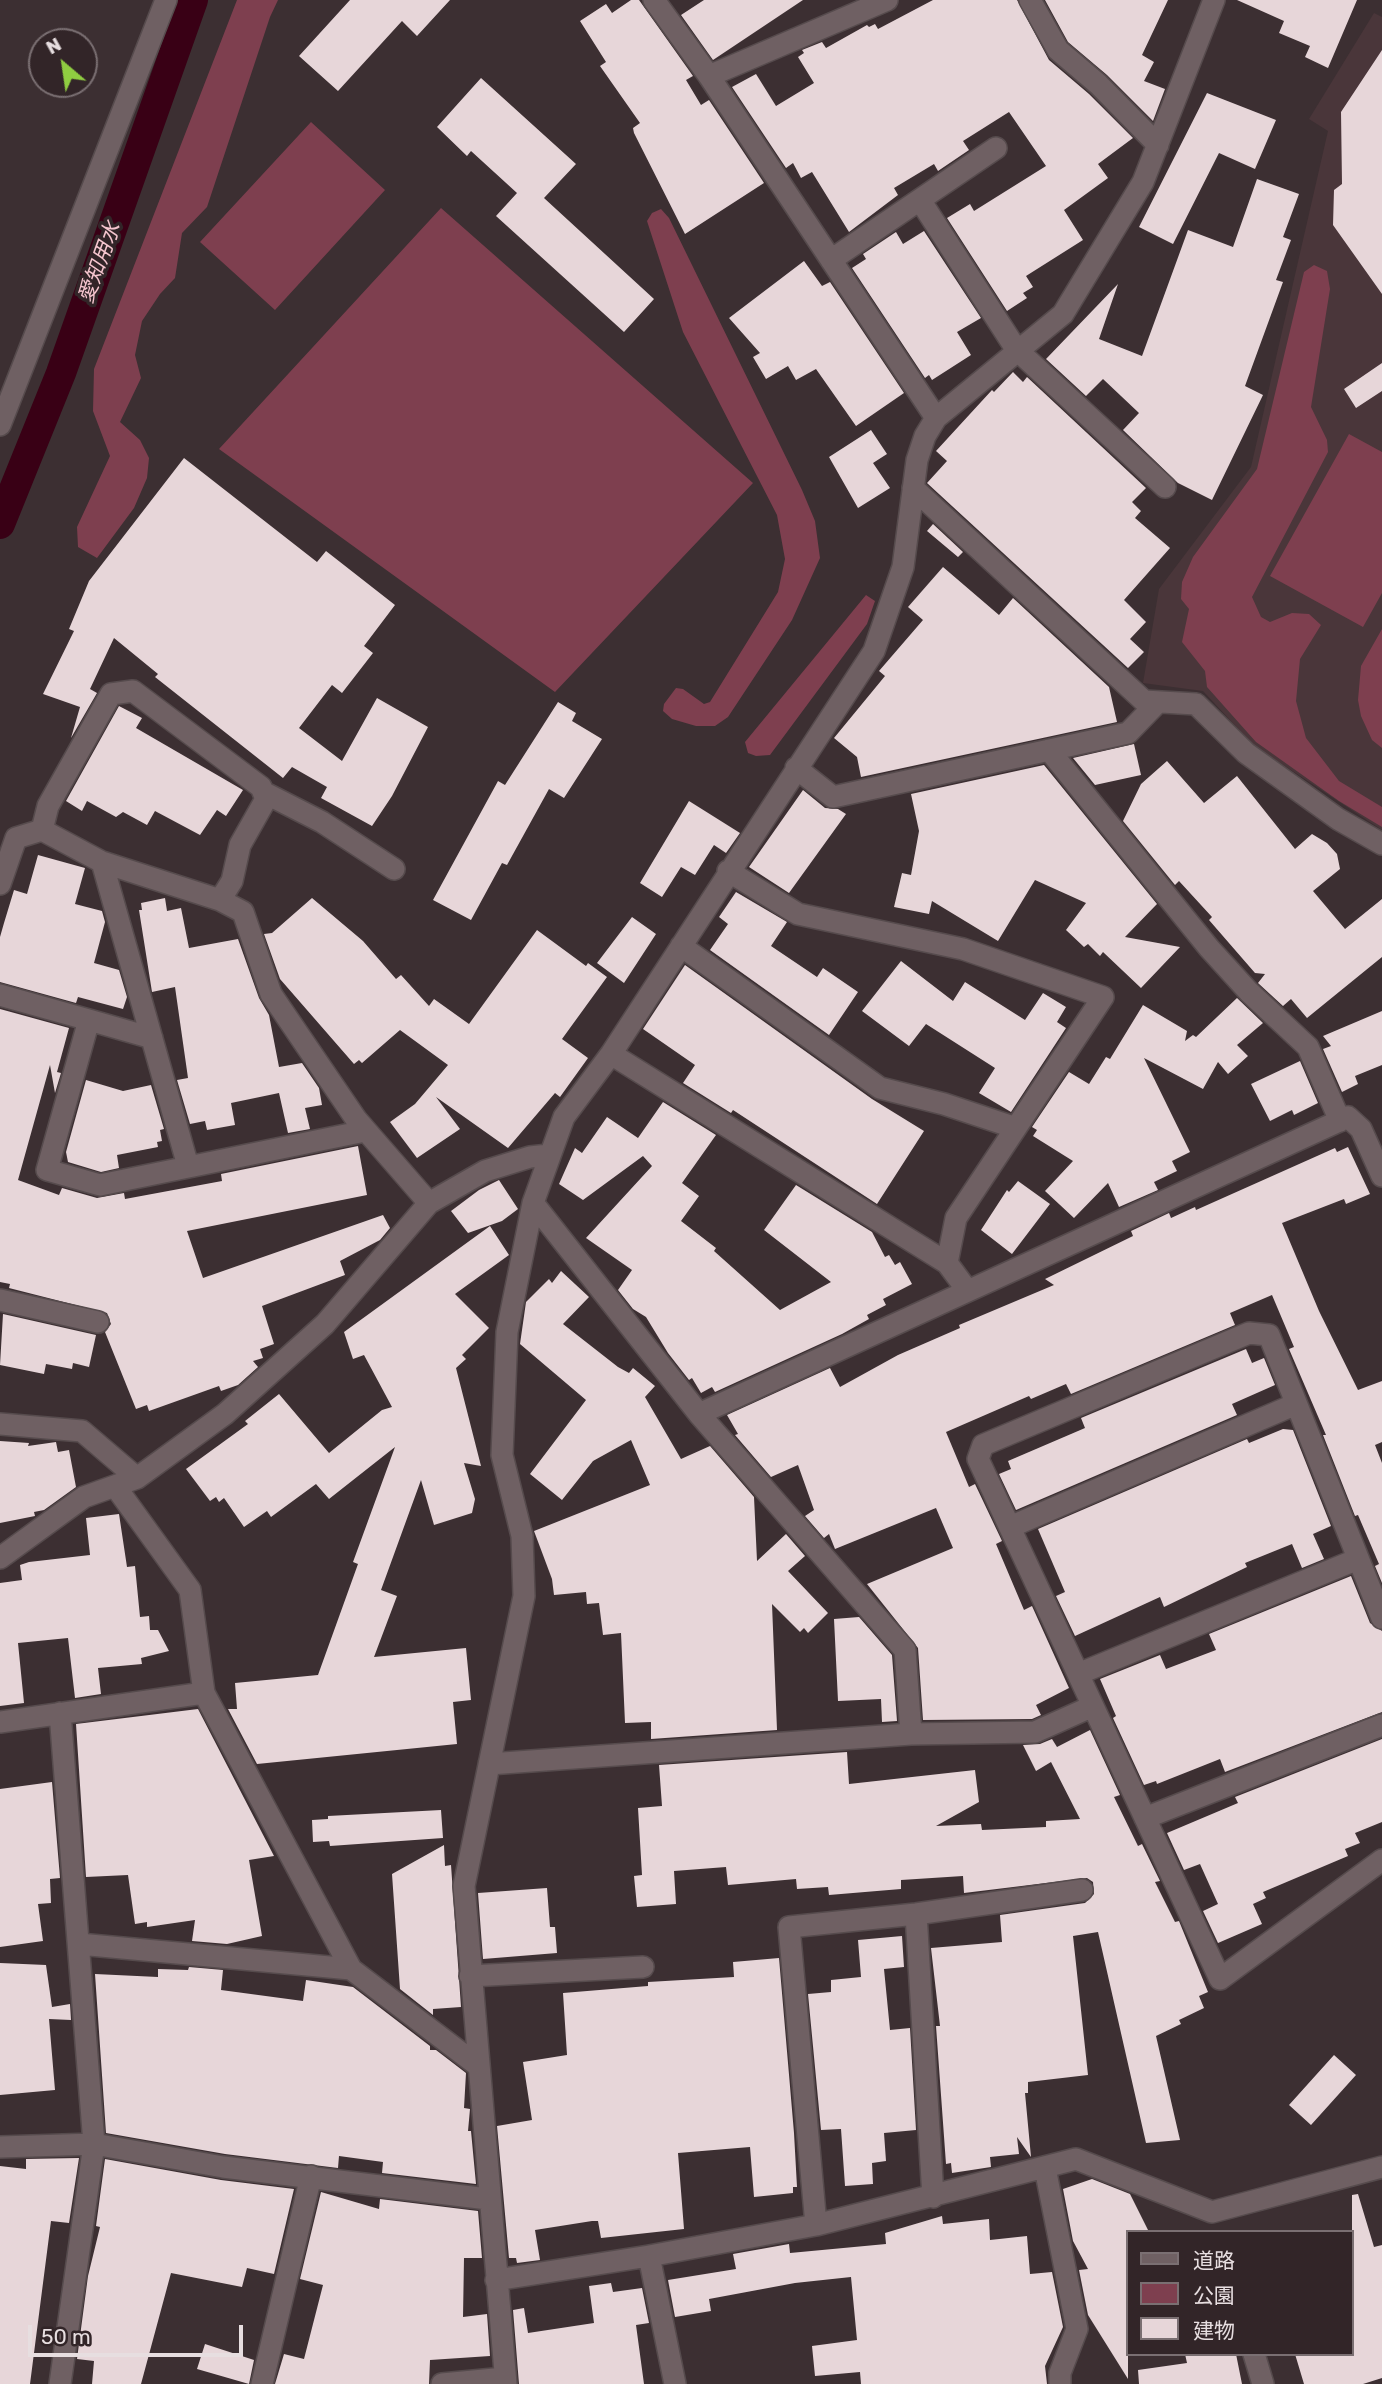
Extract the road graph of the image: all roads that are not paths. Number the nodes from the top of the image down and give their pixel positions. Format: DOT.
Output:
graph roads {
  1 [pos="166,0"];
  2 [pos="653,0"];
  3 [pos="887,0"];
  4 [pos="1030,0"];
  5 [pos="1214,0"];
  6 [pos="709,76"];
  7 [pos="1157,145"];
  8 [pos="996,148"];
  9 [pos="920,200"];
  10 [pos="831,260"];
  11 [pos="1016,349"];
  12 [pos="936,418"];
  13 [pos="0,425"];
  14 [pos="1165,487"];
  15 [pos="913,488"];
  16 [pos="1158,702"];
  17 [pos="1049,750"];
  18 [pos="796,768"];
  19 [pos="263,792"];
  20 [pos="43,830"];
  21 [pos="1382,844"];
  22 [pos="102,862"];
  23 [pos="394,869"];
  24 [pos="728,871"];
  25 [pos="0,884"];
  26 [pos="220,900"];
  27 [pos="681,946"];
  28 [pos="0,995"];
  29 [pos="89,1020"];
  30 [pos="152,1038"];
  31 [pos="611,1054"];
  32 [pos="1340,1121"];
  33 [pos="1016,1128"];
  34 [pos="365,1130"];
  35 [pos="549,1156"];
  36 [pos="188,1166"];
  37 [pos="1382,1176"];
  38 [pos="429,1203"];
  39 [pos="533,1203"];
  40 [pos="947,1264"];
  41 [pos="967,1290"];
  42 [pos="0,1300"];
  43 [pos="98,1322"];
  44 [pos="1296,1404"];
  45 [pos="699,1414"];
  46 [pos="0,1424"];
  47 [pos="137,1478"];
  48 [pos="115,1486"];
  49 [pos="1010,1527"];
  50 [pos="0,1558"];
  51 [pos="1358,1559"];
  52 [pos="1382,1618"];
  53 [pos="1078,1674"];
  54 [pos="204,1693"];
  55 [pos="1093,1706"];
  56 [pos="61,1713"];
  57 [pos="0,1722"];
  58 [pos="1382,1725"];
  59 [pos="911,1734"];
  60 [pos="489,1765"];
  61 [pos="1145,1818"];
  62 [pos="1382,1860"];
  63 [pos="1082,1890"];
  64 [pos="916,1914"];
  65 [pos="79,1944"];
  66 [pos="643,1966"];
  67 [pos="351,1969"];
  68 [pos="470,1976"];
  69 [pos="477,2065"];
  70 [pos="94,2144"];
  71 [pos="0,2147"];
  72 [pos="1382,2167"];
  73 [pos="1045,2168"];
  74 [pos="311,2176"];
  75 [pos="933,2197"];
  76 [pos="488,2199"];
  77 [pos="1215,2222"];
  78 [pos="816,2225"];
  79 [pos="649,2256"];
  80 [pos="496,2280"];
  81 [pos="1255,2356"];
  82 [pos="505,2381"];
  83 [pos="60,2384"];
  84 [pos="262,2384"];
  85 [pos="442,2384"];
  86 [pos="675,2384"];
  87 [pos="1060,2384"];
  88 [pos="1263,2384"];
  1 -- 13 [label="street"];
  2 -- 6 [label="street"];
  3 -- 6 [label="street"];
  4 -- 7 [label="street"];
  5 -- 7 [label="street"];
  6 -- 10 [label="street"];
  7 -- 11 [label="street"];
  8 -- 9 [label="street"];
  9 -- 10 [label="street"];
  9 -- 11 [label="street"];
  10 -- 12 [label="street"];
  11 -- 12 [label="street"];
  11 -- 14 [label="street"];
  12 -- 15 [label="street"];
  15 -- 16 [label="street"];
  15 -- 18 [label="street"];
  16 -- 17 [label="street"];
  16 -- 21 [label="street"];
  17 -- 18 [label="street"];
  17 -- 32 [label="street"];
  18 -- 24 [label="street"];
  19 -- 20 [label="street"];
  19 -- 23 [label="street"];
  19 -- 26 [label="street"];
  20 -- 22 [label="street"];
  20 -- 25 [label="street"];
  22 -- 26 [label="street"];
  22 -- 30 [label="street"];
  24 -- 27 [label="street"];
  24 -- 33 [label="street"];
  26 -- 34 [label="street"];
  27 -- 31 [label="street"];
  27 -- 33 [label="street"];
  28 -- 29 [label="street"];
  29 -- 30 [label="street"];
  29 -- 36 [label="street"];
  30 -- 36 [label="street"];
  31 -- 35 [label="street"];
  31 -- 40 [label="street"];
  32 -- 37 [label="street"];
  32 -- 41 [label="street"];
  33 -- 40 [label="street"];
  34 -- 36 [label="street"];
  34 -- 38 [label="street"];
  35 -- 38 [label="street"];
  35 -- 39 [label="street"];
  38 -- 47 [label="street"];
  39 -- 45 [label="street"];
  39 -- 60 [label="street"];
  40 -- 41 [label="street"];
  41 -- 45 [label="street"];
  42 -- 43 [label="street"];
  44 -- 49 [label="street"];
  44 -- 49 [label="street"];
  44 -- 51 [label="street"];
  45 -- 59 [label="street"];
  46 -- 47 [label="street"];
  47 -- 48 [label="street"];
  48 -- 50 [label="street"];
  48 -- 54 [label="street"];
  49 -- 53 [label="street"];
  51 -- 52 [label="street"];
  51 -- 53 [label="street"];
  53 -- 55 [label="street"];
  54 -- 56 [label="street"];
  54 -- 67 [label="street"];
  55 -- 59 [label="street"];
  55 -- 61 [label="street"];
  56 -- 57 [label="street"];
  56 -- 65 [label="street"];
  58 -- 61 [label="street"];
  59 -- 60 [label="street"];
  60 -- 68 [label="street"];
  61 -- 62 [label="street"];
  63 -- 64 [label="street"];
  64 -- 75 [label="street"];
  64 -- 78 [label="street"];
  65 -- 67 [label="street"];
  65 -- 70 [label="street"];
  66 -- 68 [label="street"];
  67 -- 69 [label="street"];
  68 -- 69 [label="street"];
  69 -- 76 [label="street"];
  70 -- 71 [label="street"];
  70 -- 74 [label="street"];
  70 -- 83 [label="street"];
  72 -- 77 [label="street"];
  73 -- 75 [label="street"];
  73 -- 77 [label="street"];
  73 -- 87 [label="street"];
  74 -- 76 [label="street"];
  74 -- 84 [label="street"];
  75 -- 78 [label="street"];
  76 -- 80 [label="street"];
  78 -- 79 [label="street"];
  79 -- 80 [label="street"];
  79 -- 86 [label="street"];
  80 -- 82 [label="street"];
  81 -- 88 [label="street"];
  82 -- 85 [label="street"];
}
